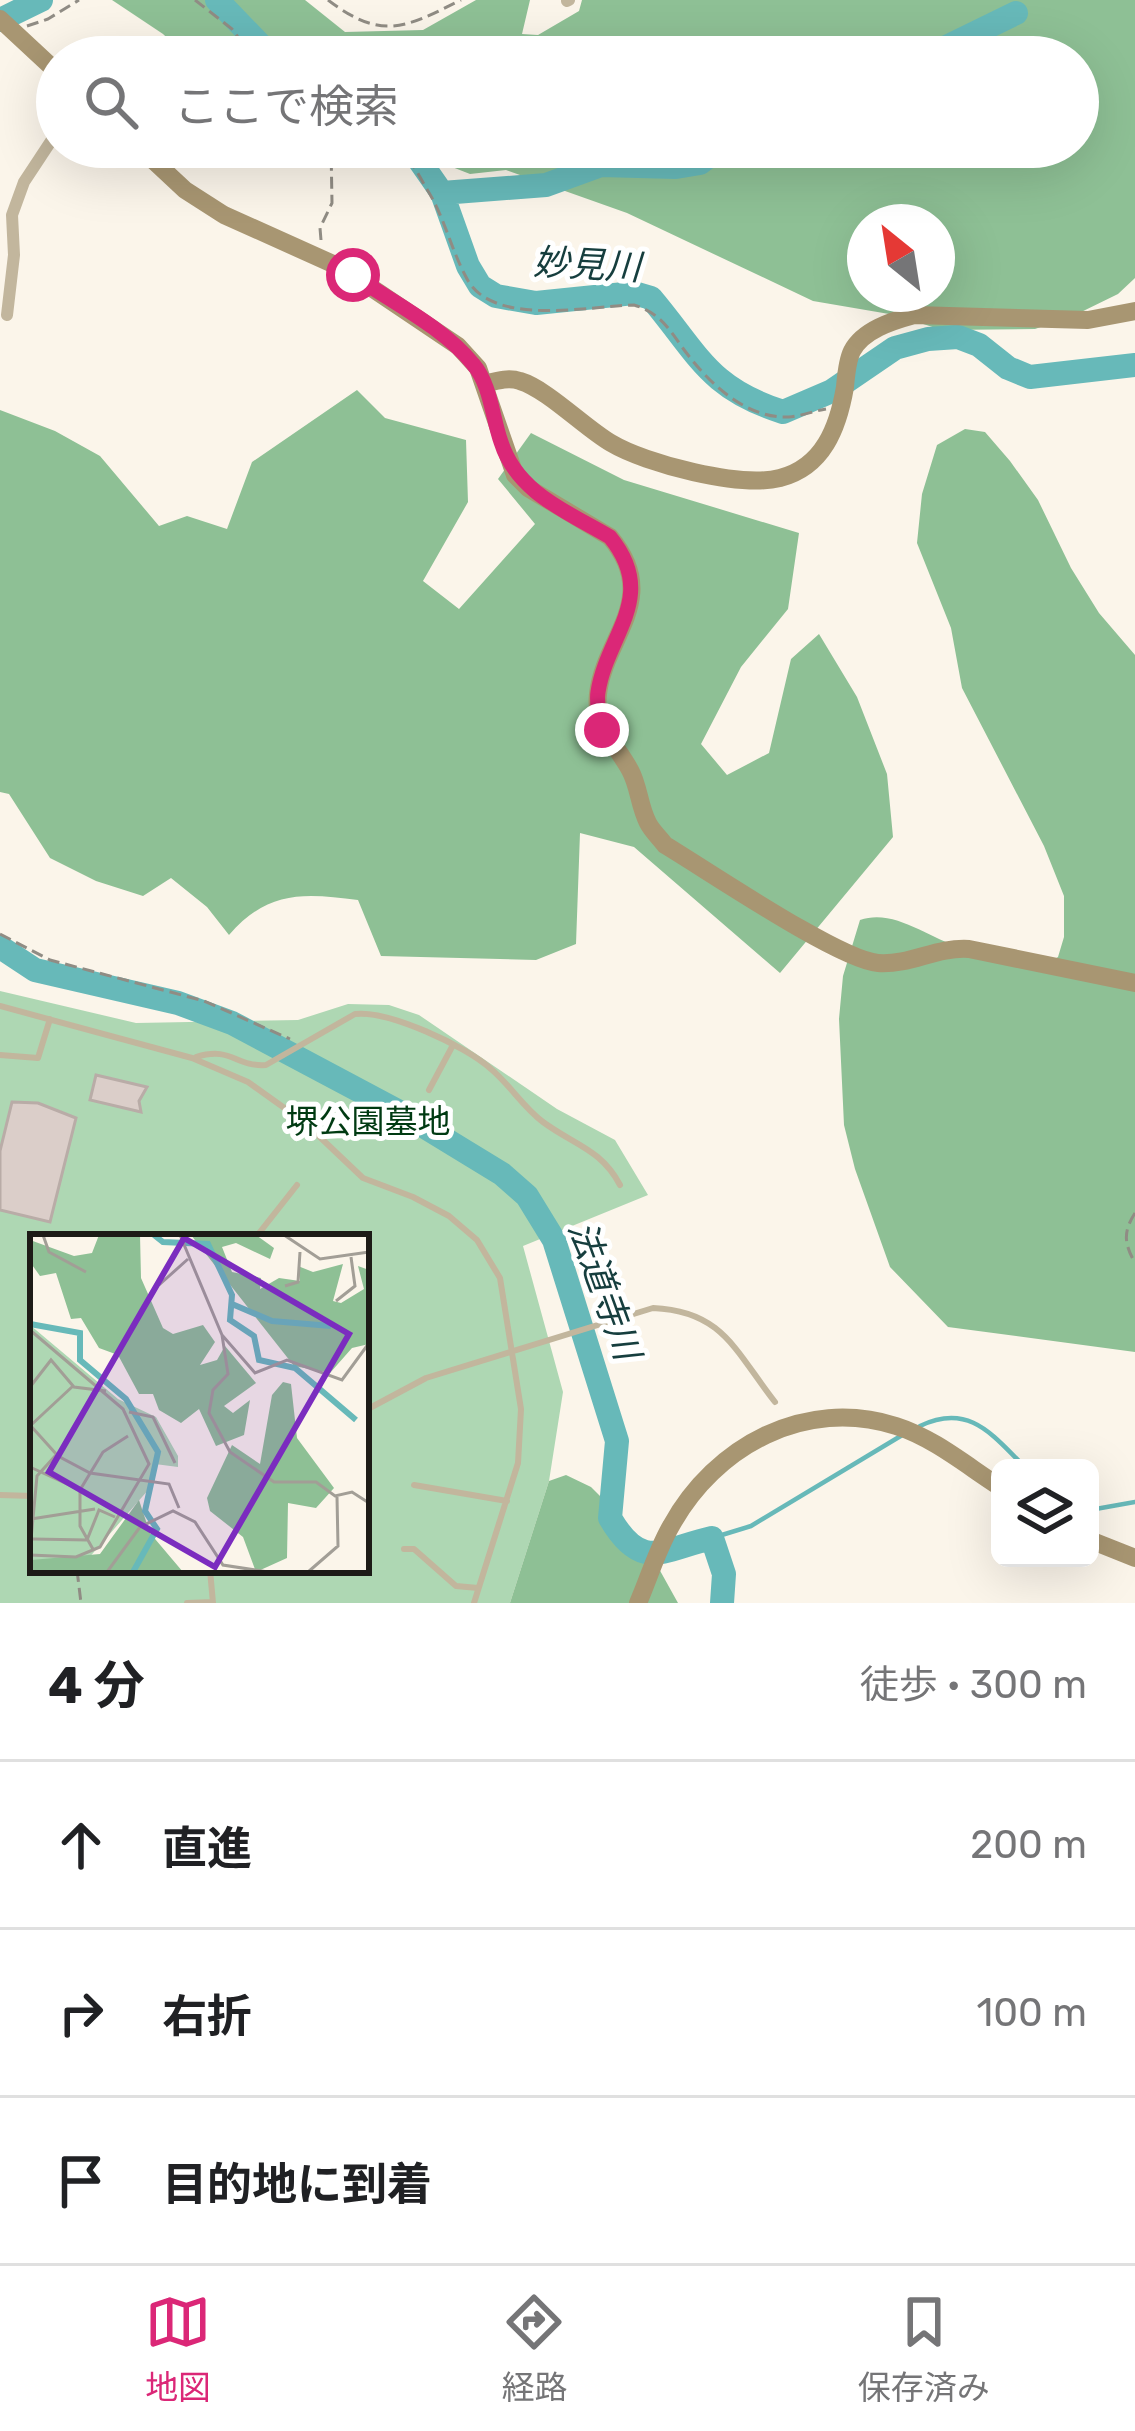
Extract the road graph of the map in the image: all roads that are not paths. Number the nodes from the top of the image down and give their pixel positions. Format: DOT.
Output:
graph roads {
  1 [pos="8,26"];
  2 [pos="36,52"];
  3 [pos="36,164"];
  4 [pos="161,168"];
  5 [pos="1135,311"];
  6 [pos="7,315"];
  7 [pos="484,384"];
  8 [pos="1135,983"];
  9 [pos="0,1006"];
  10 [pos="50,1019"];
  11 [pos="453,1045"];
  12 [pos="0,1055"];
  13 [pos="192,1058"];
  14 [pos="429,1090"];
  15 [pos="297,1185"];
  16 [pos="620,1185"];
  17 [pos="258,1234"];
  18 [pos="512,1350"];
  19 [pos="775,1402"];
  20 [pos="369,1408"];
  21 [pos="991,1480"];
  22 [pos="414,1485"];
  23 [pos="0,1495"];
  24 [pos="30,1496"];
  25 [pos="507,1501"];
  26 [pos="1099,1544"];
  27 [pos="404,1549"];
  28 [pos="1135,1558"];
  29 [pos="478,1588"];
  30 [pos="642,1594"];
  31 [pos="213,1602"];
  32 [pos="187,1603"];
  33 [pos="474,1603"];
  1 -- 2 [label="street"];
  3 -- 6 [label="street"];
  4 -- 7 [label="street"];
  5 -- 7 [label="street"];
  7 -- 8 [label="street"];
  9 -- 10 [label="lane"];
  10 -- 12 [label="lane"];
  10 -- 13 [label="lane"];
  11 -- 13 [label="lane"];
  11 -- 14 [label="lane"];
  11 -- 16 [label="lane"];
  13 -- 18 [label="lane"];
  15 -- 17 [label="lane"];
  18 -- 19 [label="lane"];
  18 -- 20 [label="lane"];
  18 -- 25 [label="lane"];
  21 -- 30 [label="street"];
  22 -- 25 [label="lane"];
  23 -- 24 [label="lane"];
  25 -- 29 [label="lane"];
  26 -- 28 [label="street"];
  27 -- 29 [label="lane"];
  29 -- 33 [label="lane"];
  31 -- 32 [label="lane"];
}
